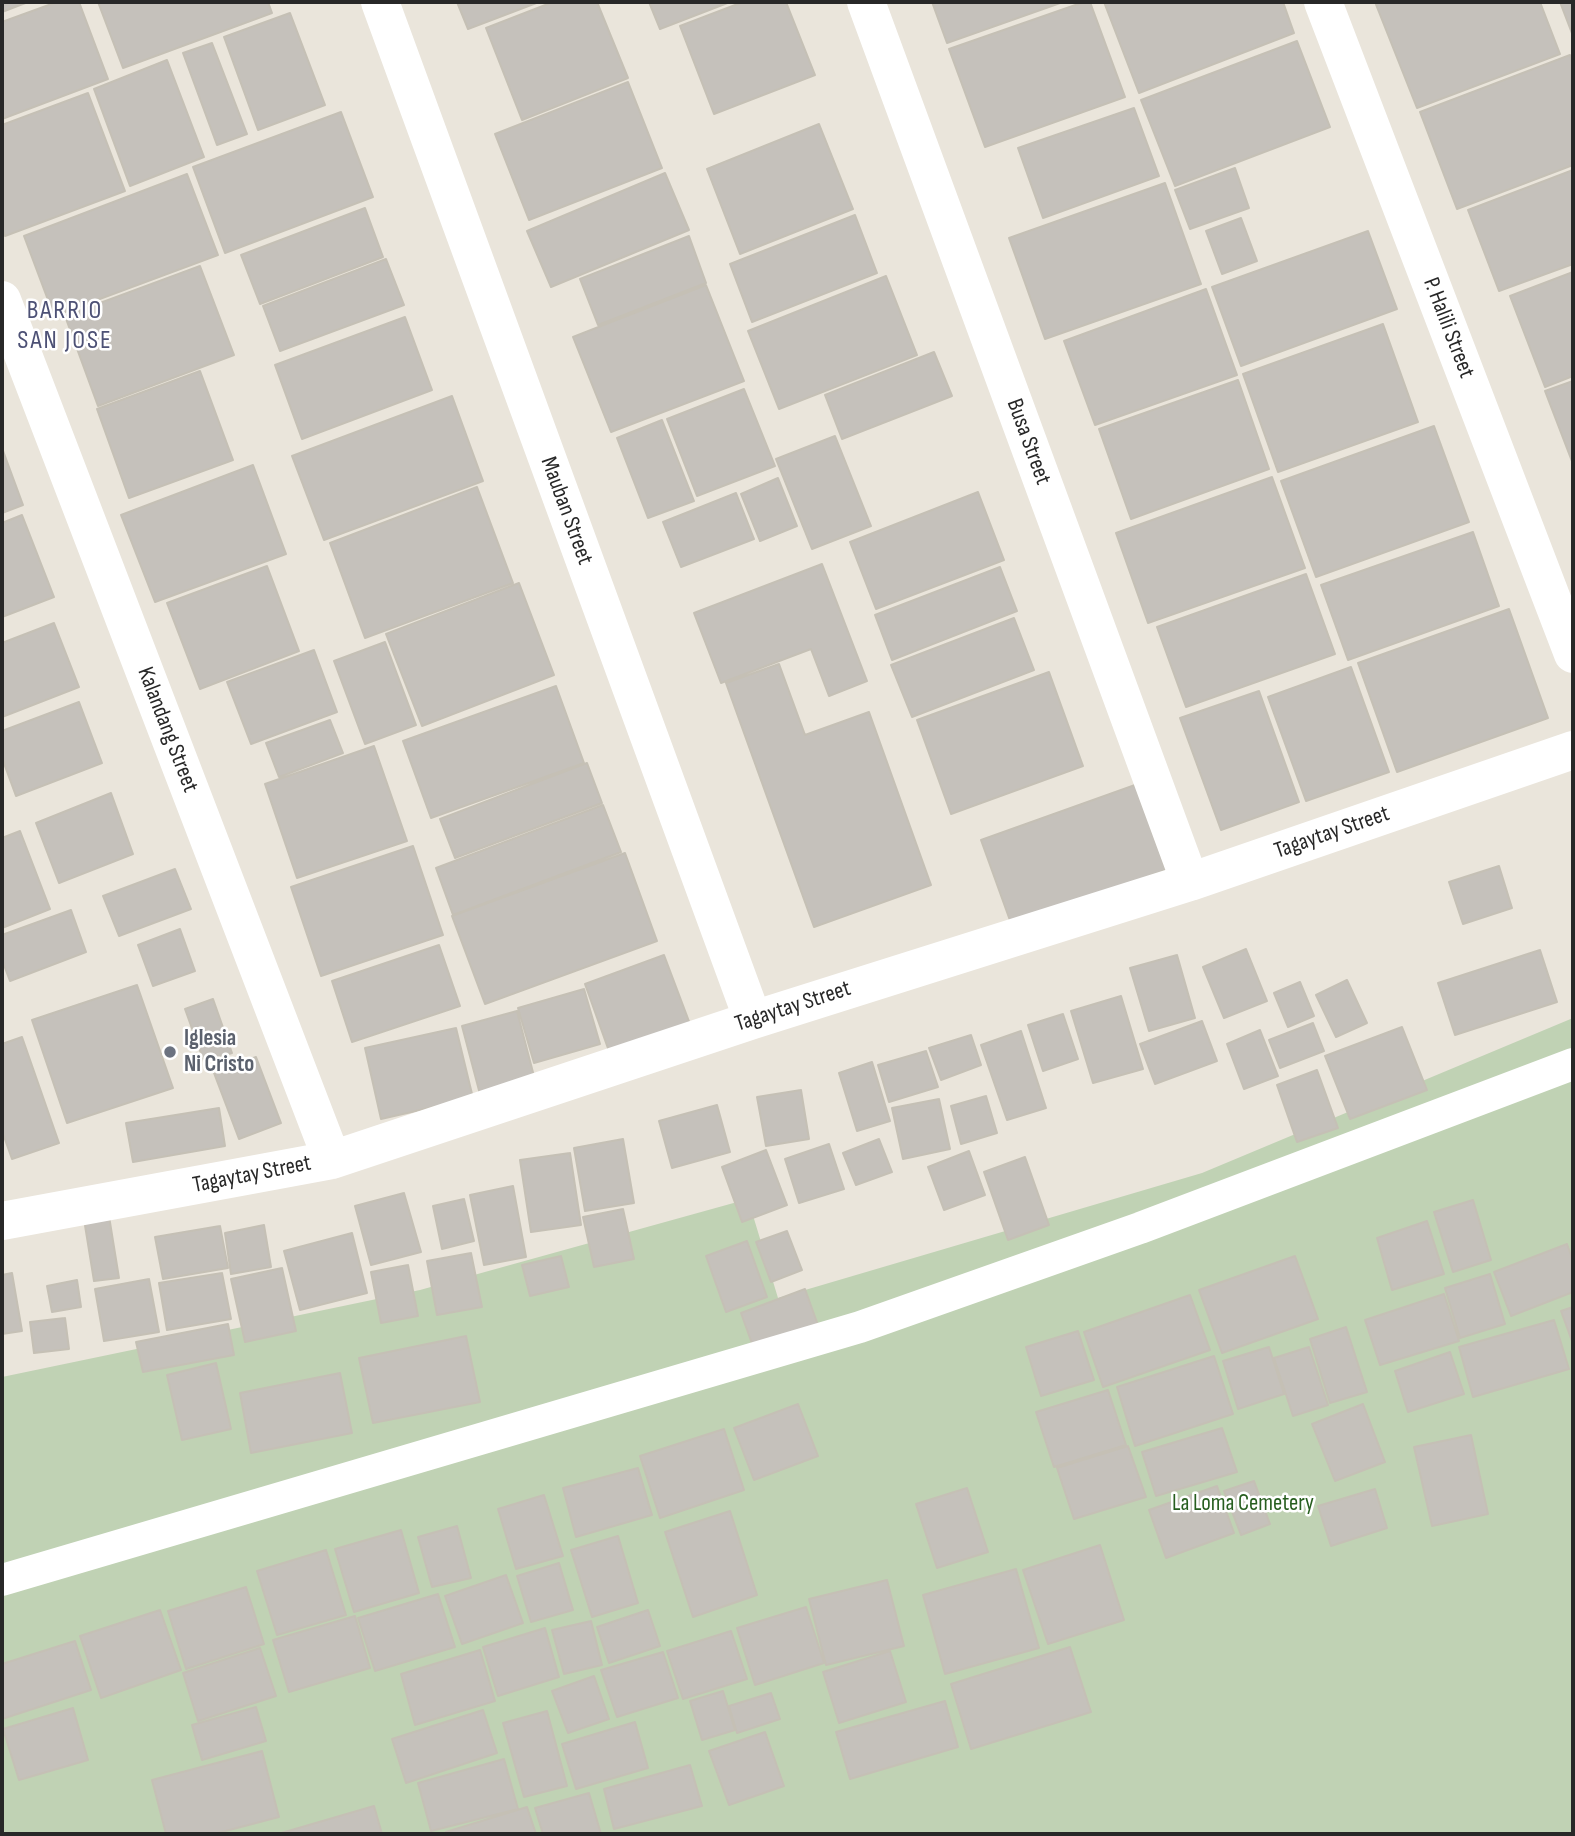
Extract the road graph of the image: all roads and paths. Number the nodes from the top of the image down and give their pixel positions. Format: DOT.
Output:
graph roads {
  1 [pos="380,2"];
  2 [pos="866,2"];
  3 [pos="1323,2"];
  4 [pos="2,300"];
  5 [pos="1573,654"];
  6 [pos="1573,750"];
  7 [pos="1190,882"];
  8 [pos="753,1020"];
  9 [pos="1573,1064"];
  10 [pos="332,1160"];
  11 [pos="2,1221"];
  12 [pos="2,1580"];
  1 -- 8 [label="street, Mauban Street"];
  2 -- 7 [label="street, Busa Street"];
  3 -- 5 [label="street, P. Halili Street"];
  4 -- 10 [label="street, Kalandang Street"];
  6 -- 7 [label="street, Tagaytay Street"];
  7 -- 8 [label="street, Tagaytay Street"];
  8 -- 10 [label="street, Tagaytay Street"];
  9 -- 12 [label="lane"];
  10 -- 11 [label="street, Tagaytay Street"];
}
